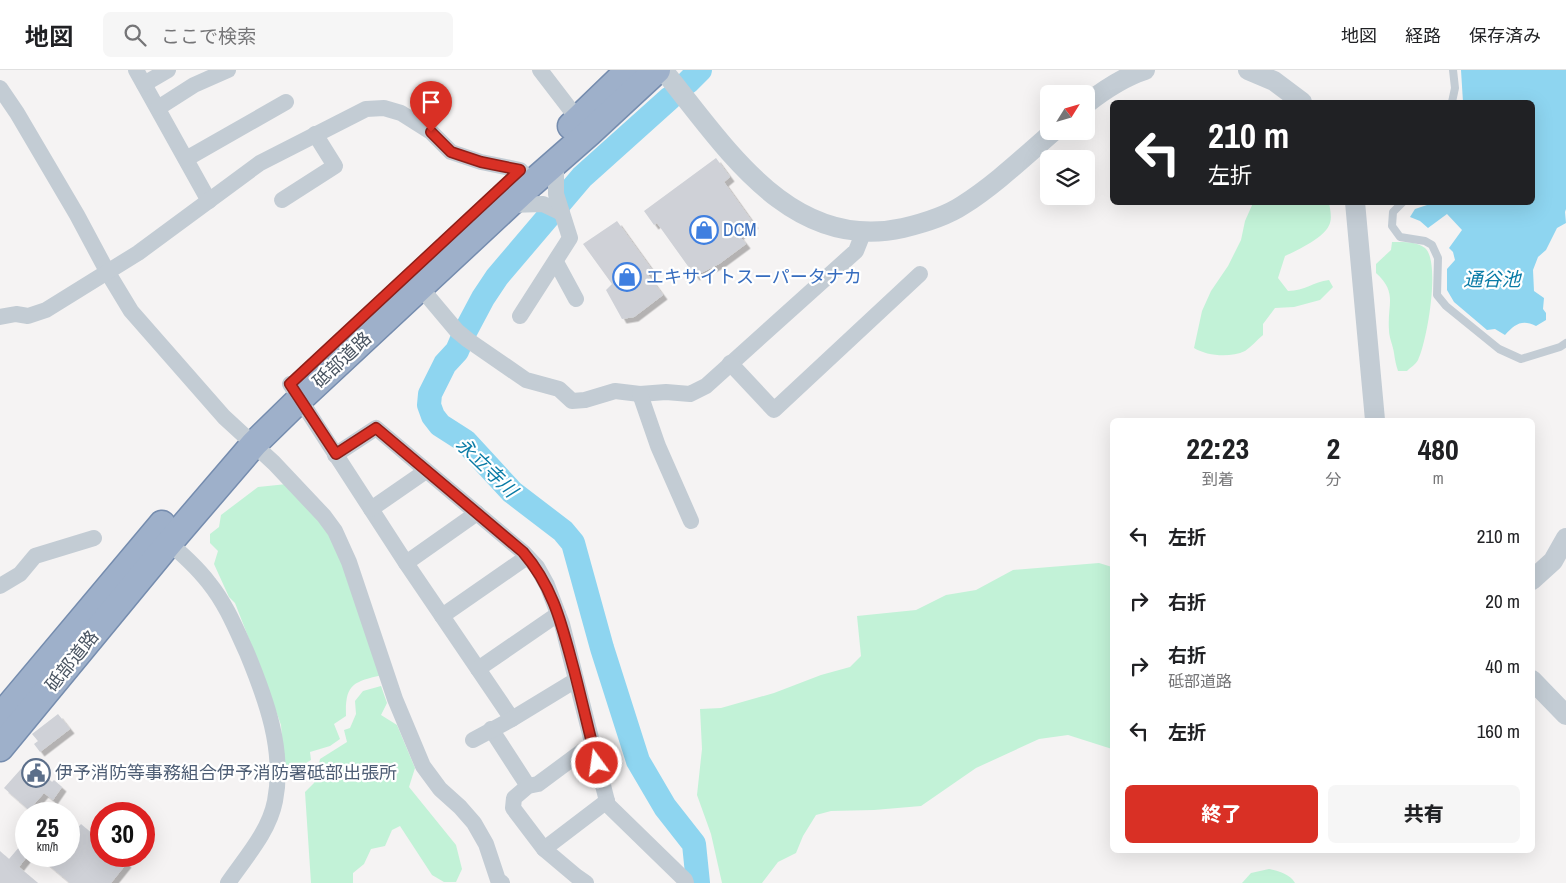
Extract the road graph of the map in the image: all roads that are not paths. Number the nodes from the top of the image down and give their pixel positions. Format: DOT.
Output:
graph roads {
  1 [pos="168,70"];
  2 [pos="228,70"];
  3 [pos="540,70"];
  4 [pos="629,70"];
  5 [pos="657,70"];
  6 [pos="663,70"];
  7 [pos="1145,70"];
  8 [pos="1248,70"];
  9 [pos="1453,70"];
  10 [pos="140,77"];
  11 [pos="0,88"];
  12 [pos="1095,97"];
  13 [pos="1299,100"];
  14 [pos="1452,100"];
  15 [pos="286,102"];
  16 [pos="158,108"];
  17 [pos="583,127"];
  18 [pos="315,134"];
  19 [pos="1043,140"];
  20 [pos="186,159"];
  21 [pos="556,162"];
  22 [pos="531,186"];
  23 [pos="282,200"];
  24 [pos="209,201"];
  25 [pos="1355,205"];
  26 [pos="1400,205"];
  27 [pos="562,213"];
  28 [pos="864,231"];
  29 [pos="556,262"];
  30 [pos="108,273"];
  31 [pos="920,274"];
  32 [pos="420,287"];
  33 [pos="576,299"];
  34 [pos="520,316"];
  35 [pos="0,317"];
  36 [pos="1566,343"];
  37 [pos="730,363"];
  38 [pos="295,391"];
  39 [pos="640,394"];
  40 [pos="1375,418"];
  41 [pos="248,438"];
  42 [pos="336,454"];
  43 [pos="426,471"];
  44 [pos="371,508"];
  45 [pos="476,513"];
  46 [pos="691,521"];
  47 [pos="162,537"];
  48 [pos="94,538"];
  49 [pos="1566,538"];
  50 [pos="528,557"];
  51 [pos="406,562"];
  52 [pos="1535,577"];
  53 [pos="0,586"];
  54 [pos="558,614"];
  55 [pos="442,616"];
  56 [pos="478,669"];
  57 [pos="576,680"];
  58 [pos="1535,683"];
  59 [pos="1566,715"];
  60 [pos="0,717"];
  61 [pos="512,719"];
  62 [pos="491,730"];
  63 [pos="473,740"];
  64 [pos="592,744"];
  65 [pos="0,748"];
  66 [pos="528,786"];
  67 [pos="607,801"];
  68 [pos="544,849"];
  69 [pos="228,883"];
  70 [pos="502,883"];
  71 [pos="586,883"];
  72 [pos="686,883"];
  1 -- 10 [label="street"];
  2 -- 16 [label="street"];
  3 -- 17 [label="street"];
  4 -- 17 [label="highway, 砥部道路"];
  5 -- 17 [label="highway, 砥部道路"];
  6 -- 28 [label="street"];
  7 -- 12 [label="street"];
  8 -- 13 [label="street"];
  9 -- 14 [label="lane"];
  10 -- 16 [label="street"];
  11 -- 30 [label="street"];
  15 -- 20 [label="street"];
  16 -- 20 [label="street"];
  17 -- 21 [label="highway, 砥部道路"];
  17 -- 22 [label="highway, 砥部道路"];
  18 -- 22 [label="street"];
  18 -- 23 [label="street"];
  18 -- 24 [label="street"];
  19 -- 28 [label="street"];
  20 -- 24 [label="street"];
  21 -- 22 [label="highway, 砥部道路"];
  21 -- 27 [label="street"];
  22 -- 27 [label="street"];
  22 -- 32 [label="highway, 砥部道路"];
  22 -- 38 [label="highway, 砥部道路"];
  24 -- 30 [label="street"];
  25 -- 40 [label="street"];
  26 -- 36 [label="lane"];
  27 -- 29 [label="street"];
  28 -- 37 [label="street"];
  29 -- 33 [label="street"];
  29 -- 34 [label="street"];
  30 -- 35 [label="street"];
  30 -- 41 [label="street"];
  31 -- 37 [label="street"];
  32 -- 38 [label="highway, 砥部道路"];
  32 -- 39 [label="street"];
  37 -- 39 [label="street"];
  38 -- 41 [label="highway, 砥部道路"];
  38 -- 42 [label="street"];
  39 -- 46 [label="street"];
  41 -- 47 [label="highway, 砥部道路"];
  41 -- 70 [label="street"];
  42 -- 43 [label="street"];
  42 -- 44 [label="street"];
  43 -- 44 [label="street"];
  43 -- 45 [label="street"];
  44 -- 51 [label="street"];
  45 -- 50 [label="street"];
  45 -- 51 [label="street"];
  47 -- 60 [label="highway, 砥部道路"];
  47 -- 65 [label="highway, 砥部道路"];
  47 -- 69 [label="street"];
  48 -- 53 [label="street"];
  49 -- 52 [label="street"];
  50 -- 54 [label="street"];
  50 -- 55 [label="street"];
  51 -- 55 [label="street"];
  54 -- 56 [label="street"];
  54 -- 57 [label="street"];
  55 -- 56 [label="street"];
  56 -- 61 [label="street"];
  57 -- 61 [label="street"];
  57 -- 64 [label="street"];
  58 -- 59 [label="street"];
  61 -- 62 [label="street"];
  62 -- 63 [label="street"];
  62 -- 66 [label="street"];
  64 -- 66 [label="street"];
  64 -- 67 [label="street"];
  66 -- 68 [label="street"];
  67 -- 68 [label="street"];
  67 -- 72 [label="street"];
  68 -- 71 [label="street"];
}
